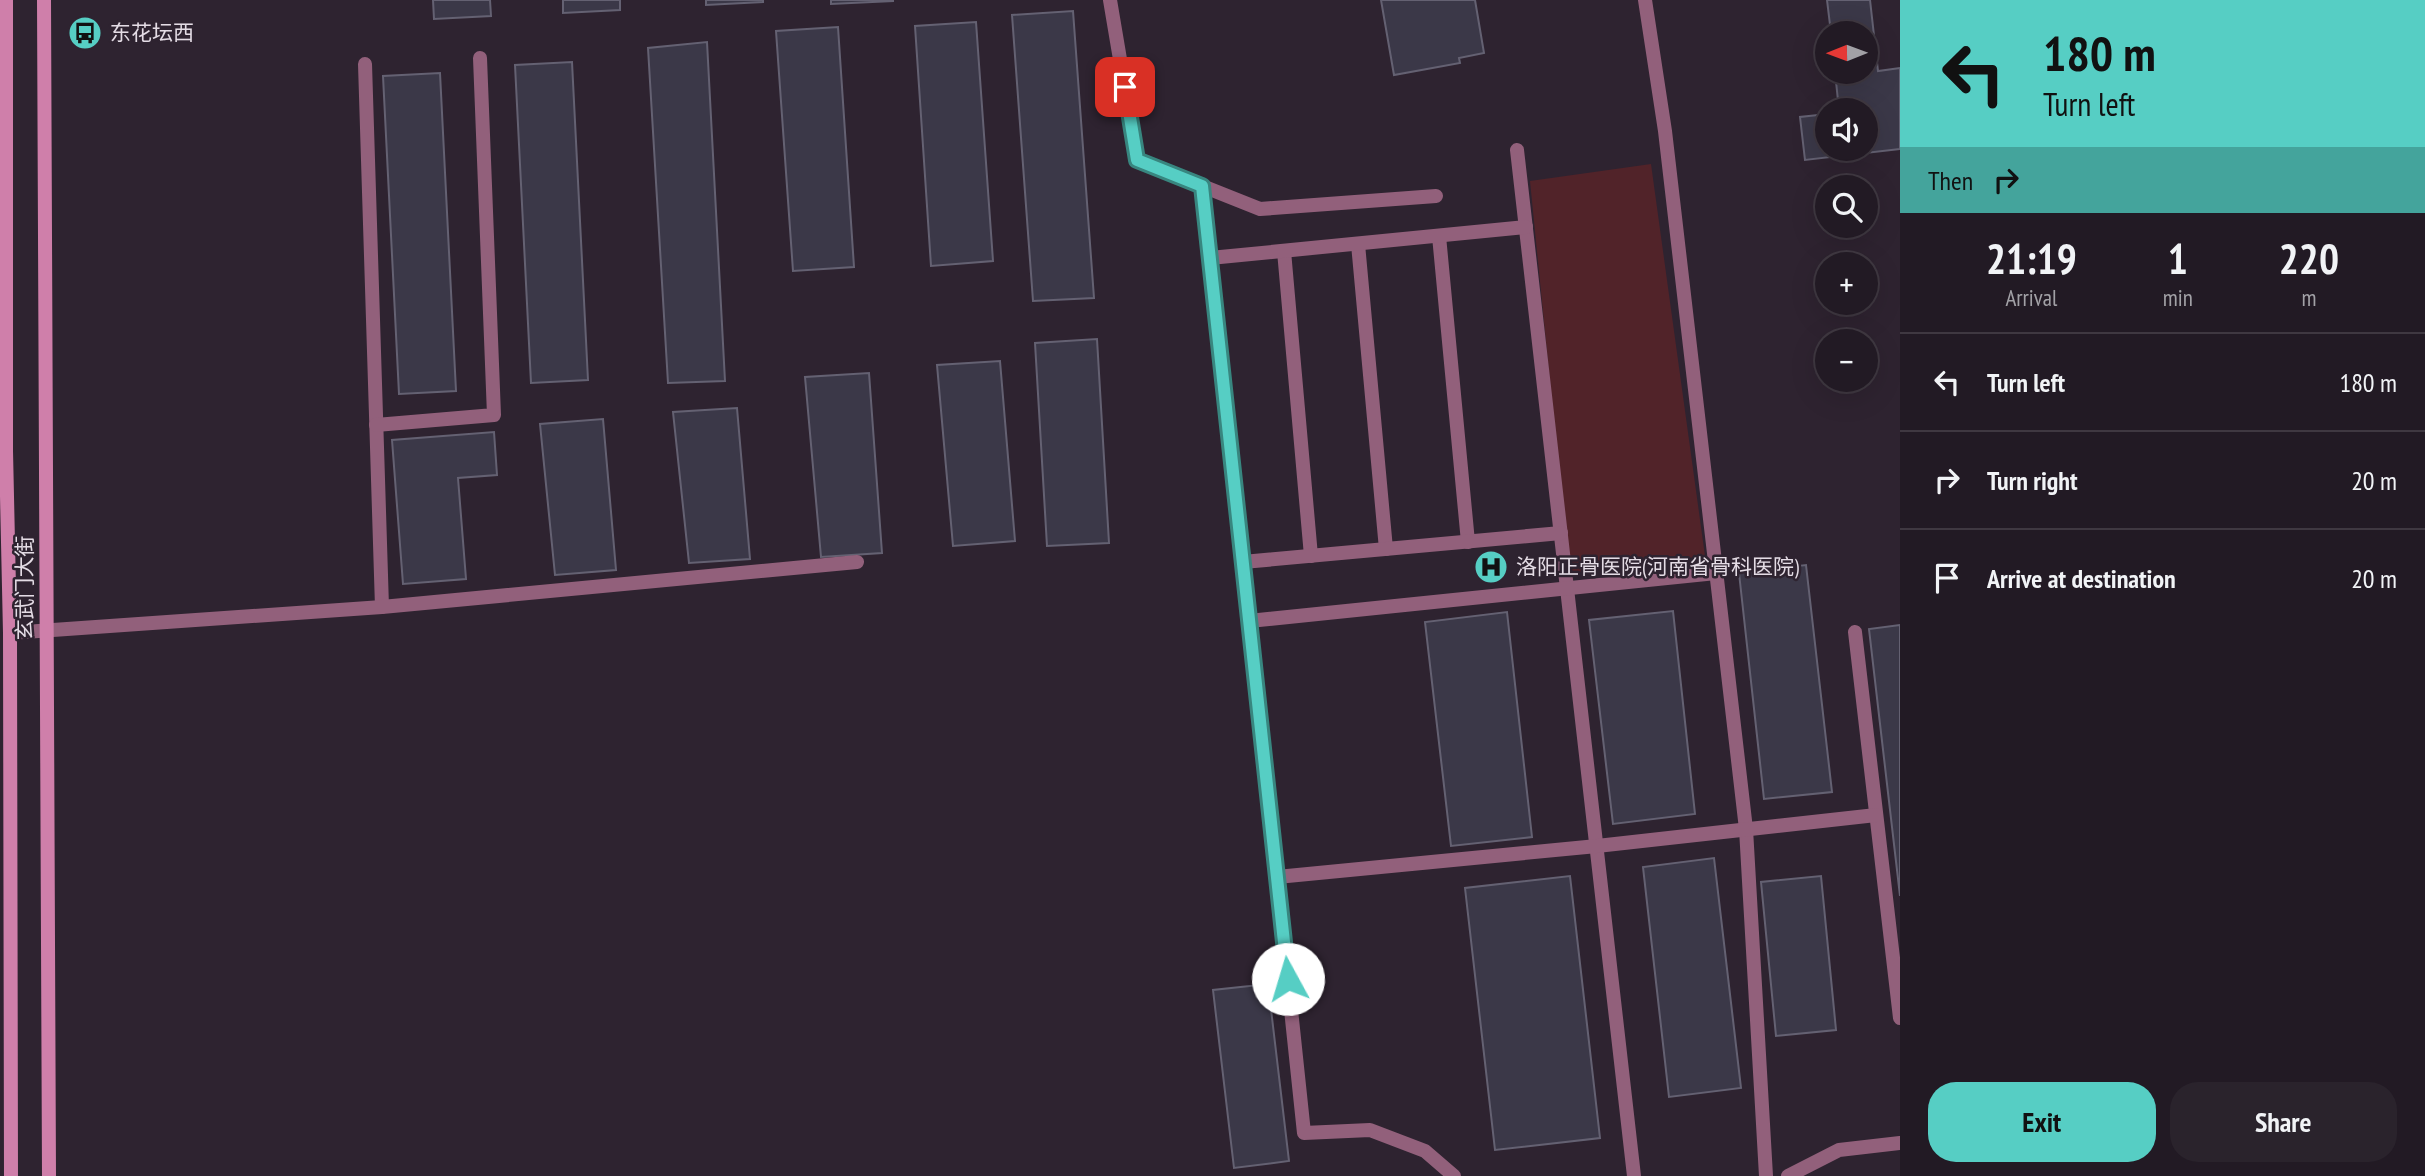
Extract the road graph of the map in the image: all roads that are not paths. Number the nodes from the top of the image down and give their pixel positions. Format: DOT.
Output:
graph roads {
  1 [pos="6,0"];
  2 [pos="44,0"];
  3 [pos="1110,0"];
  4 [pos="1644,0"];
  5 [pos="481,58"];
  6 [pos="365,64"];
  7 [pos="1517,150"];
  8 [pos="1202,186"];
  9 [pos="1436,195"];
  10 [pos="1526,227"];
  11 [pos="1439,236"];
  12 [pos="1357,244"];
  13 [pos="1284,251"];
  14 [pos="1210,258"];
  15 [pos="376,425"];
  16 [pos="1561,534"];
  17 [pos="1468,542"];
  18 [pos="1386,549"];
  19 [pos="1311,556"];
  20 [pos="857,562"];
  21 [pos="1243,562"];
  22 [pos="1716,573"];
  23 [pos="1567,588"];
  24 [pos="382,607"];
  25 [pos="1249,621"];
  26 [pos="46,631"];
  27 [pos="1855,632"];
  28 [pos="10,633"];
  29 [pos="1876,815"];
  30 [pos="1746,830"];
  31 [pos="1597,846"];
  32 [pos="1276,877"];
  33 [pos="1900,1018"];
  34 [pos="1900,1143"];
  35 [pos="10,1176"];
  36 [pos="48,1176"];
  37 [pos="1454,1176"];
  38 [pos="1634,1176"];
  39 [pos="1766,1176"];
  40 [pos="1788,1176"];
  1 -- 28 [label="main road, 玄武门大街"];
  2 -- 26 [label="main road, 玄武门大街"];
  3 -- 8 [label="lane"];
  4 -- 22 [label="lane"];
  5 -- 15 [label="lane"];
  6 -- 15 [label="lane"];
  7 -- 10 [label="lane"];
  8 -- 9 [label="lane"];
  8 -- 14 [label="lane"];
  10 -- 11 [label="lane"];
  10 -- 16 [label="lane"];
  11 -- 12 [label="lane"];
  11 -- 17 [label="lane"];
  12 -- 13 [label="lane"];
  12 -- 18 [label="lane"];
  13 -- 14 [label="lane"];
  13 -- 19 [label="lane"];
  14 -- 21 [label="lane"];
  15 -- 24 [label="lane"];
  16 -- 17 [label="lane"];
  16 -- 23 [label="lane"];
  17 -- 18 [label="lane"];
  18 -- 19 [label="lane"];
  19 -- 21 [label="lane"];
  20 -- 24 [label="lane"];
  21 -- 25 [label="lane"];
  22 -- 23 [label="lane"];
  22 -- 30 [label="lane"];
  23 -- 25 [label="lane"];
  23 -- 31 [label="lane"];
  24 -- 26 [label="lane"];
  25 -- 32 [label="lane"];
  26 -- 28 [label="lane"];
  26 -- 36 [label="main road, 玄武门大街"];
  27 -- 29 [label="lane"];
  28 -- 35 [label="main road, 玄武门大街"];
  29 -- 30 [label="lane"];
  29 -- 33 [label="lane"];
  30 -- 31 [label="lane"];
  30 -- 39 [label="lane"];
  31 -- 32 [label="lane"];
  31 -- 38 [label="lane"];
  32 -- 37 [label="lane"];
  34 -- 40 [label="lane"];
}
